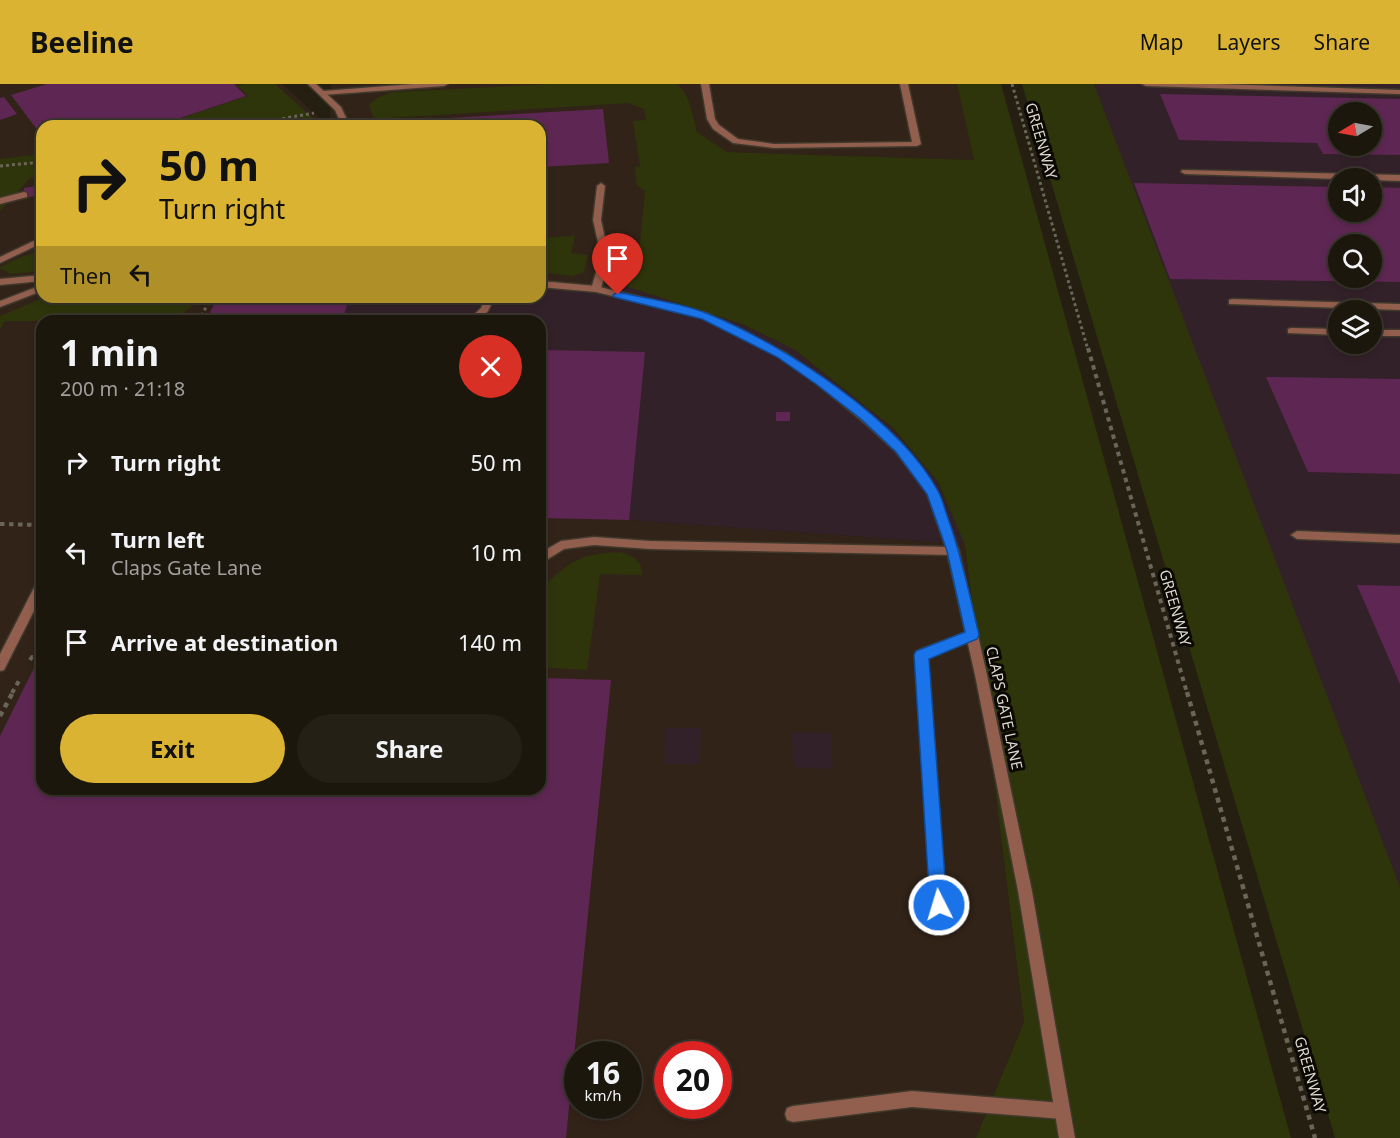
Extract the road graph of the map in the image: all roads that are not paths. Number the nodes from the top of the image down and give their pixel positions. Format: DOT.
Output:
graph roads {
  1 [pos="312,84"];
  2 [pos="444,84"];
  3 [pos="705,84"];
  4 [pos="904,84"];
  5 [pos="1146,84"];
  6 [pos="1400,92"];
  7 [pos="323,93"];
  8 [pos="343,120"];
  9 [pos="1185,172"];
  10 [pos="1400,178"];
  11 [pos="600,186"];
  12 [pos="24,195"];
  13 [pos="0,201"];
  14 [pos="36,243"];
  15 [pos="0,260"];
  16 [pos="36,279"];
  17 [pos="0,282"];
  18 [pos="546,285"];
  19 [pos="36,290"];
  20 [pos="596,290"];
  21 [pos="1232,302"];
  22 [pos="488,303"];
  23 [pos="0,304"];
  24 [pos="1400,307"];
  25 [pos="478,315"];
  26 [pos="1291,331"];
  27 [pos="1328,332"];
  28 [pos="1382,333"];
  29 [pos="1400,333"];
  30 [pos="1297,535"];
  31 [pos="1400,539"];
  32 [pos="546,551"];
  33 [pos="953,551"];
  34 [pos="36,595"];
  35 [pos="972,635"];
  36 [pos="0,666"];
  37 [pos="939,905"];
  38 [pos="1062,1111"];
  39 [pos="793,1114"];
  40 [pos="1066,1138"];
  1 -- 7 [label="street"];
  2 -- 7 [label="street"];
  3 -- 4 [label="street"];
  5 -- 6 [label="street"];
  7 -- 8 [label="street"];
  9 -- 10 [label="street"];
  11 -- 20 [label="street"];
  12 -- 13 [label="street"];
  14 -- 15 [label="street"];
  16 -- 17 [label="street"];
  18 -- 20 [label="street, CLAPS GATE LANE"];
  19 -- 23 [label="street"];
  20 -- 33 [label="street, CLAPS GATE LANE"];
  21 -- 24 [label="street"];
  22 -- 25 [label="street"];
  26 -- 27 [label="street"];
  28 -- 29 [label="street"];
  30 -- 31 [label="street"];
  32 -- 33 [label="street"];
  33 -- 35 [label="street, CLAPS GATE LANE"];
  34 -- 36 [label="street"];
  35 -- 37 [label="street"];
  35 -- 38 [label="street, CLAPS GATE LANE"];
  38 -- 39 [label="street"];
  38 -- 40 [label="street, CLAPS GATE LANE"];
}
